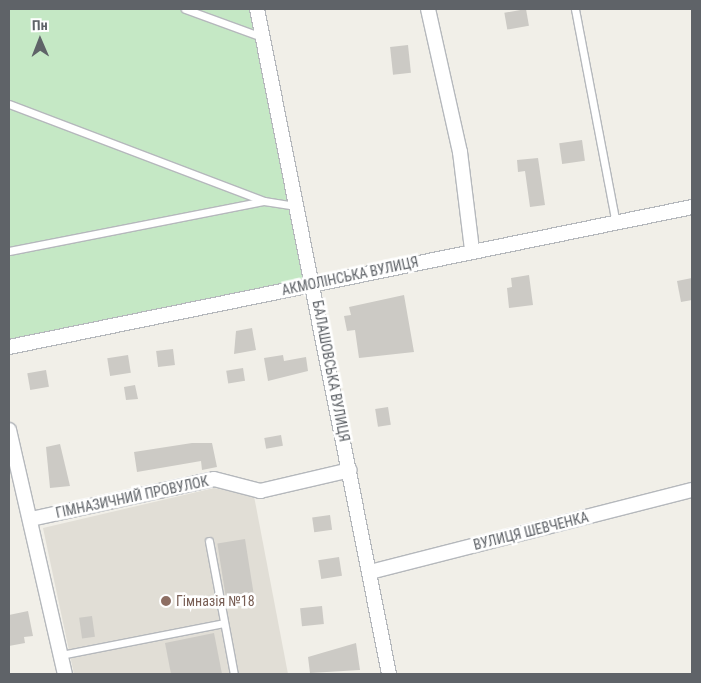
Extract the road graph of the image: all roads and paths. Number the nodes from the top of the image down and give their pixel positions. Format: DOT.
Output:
graph roads {
  1 [pos="185,9"];
  2 [pos="257,9"];
  3 [pos="428,9"];
  4 [pos="575,9"];
  5 [pos="263,38"];
  6 [pos="9,104"];
  7 [pos="264,201"];
  8 [pos="298,206"];
  9 [pos="692,207"];
  10 [pos="616,223"];
  11 [pos="472,250"];
  12 [pos="9,251"];
  13 [pos="314,284"];
  14 [pos="9,347"];
  15 [pos="9,430"];
  16 [pos="350,470"];
  17 [pos="692,490"];
  18 [pos="31,519"];
  19 [pos="209,541"];
  20 [pos="370,572"];
  21 [pos="224,623"];
  22 [pos="61,655"];
  23 [pos="65,674"];
  24 [pos="234,674"];
  25 [pos="389,674"];
  1 -- 5 [label="lane"];
  2 -- 5 [label="street, БАЛАШОВСЬКА ВУЛИЦЯ"];
  3 -- 11 [label="street"];
  4 -- 10 [label="lane"];
  5 -- 8 [label="street, БАЛАШОВСЬКА ВУЛИЦЯ"];
  6 -- 7 [label="lane"];
  7 -- 8 [label="lane"];
  7 -- 12 [label="lane"];
  8 -- 13 [label="street, БАЛАШОВСЬКА ВУЛИЦЯ"];
  9 -- 10 [label="street, АКМОЛІНСЬКА ВУЛИЦЯ"];
  10 -- 11 [label="street, АКМОЛІНСЬКА ВУЛИЦЯ"];
  11 -- 13 [label="street, АКМОЛІНСЬКА ВУЛИЦЯ"];
  13 -- 14 [label="street, АКМОЛІНСЬКА ВУЛИЦЯ"];
  13 -- 16 [label="street, БАЛАШОВСЬКА ВУЛИЦЯ"];
  15 -- 18 [label="street"];
  16 -- 18 [label="street, ГІМНАЗИЧНИЙ ПРОВУЛОК"];
  16 -- 20 [label="street, БАЛАШОВСЬКА ВУЛИЦЯ"];
  17 -- 20 [label="street, ВУЛИЦЯ ШЕВЧЕНКА"];
  18 -- 22 [label="street"];
  19 -- 21 [label="lane"];
  20 -- 25 [label="street, БАЛАШОВСЬКА ВУЛИЦЯ"];
  21 -- 22 [label="lane"];
  21 -- 24 [label="lane"];
  22 -- 23 [label="street"];
}
